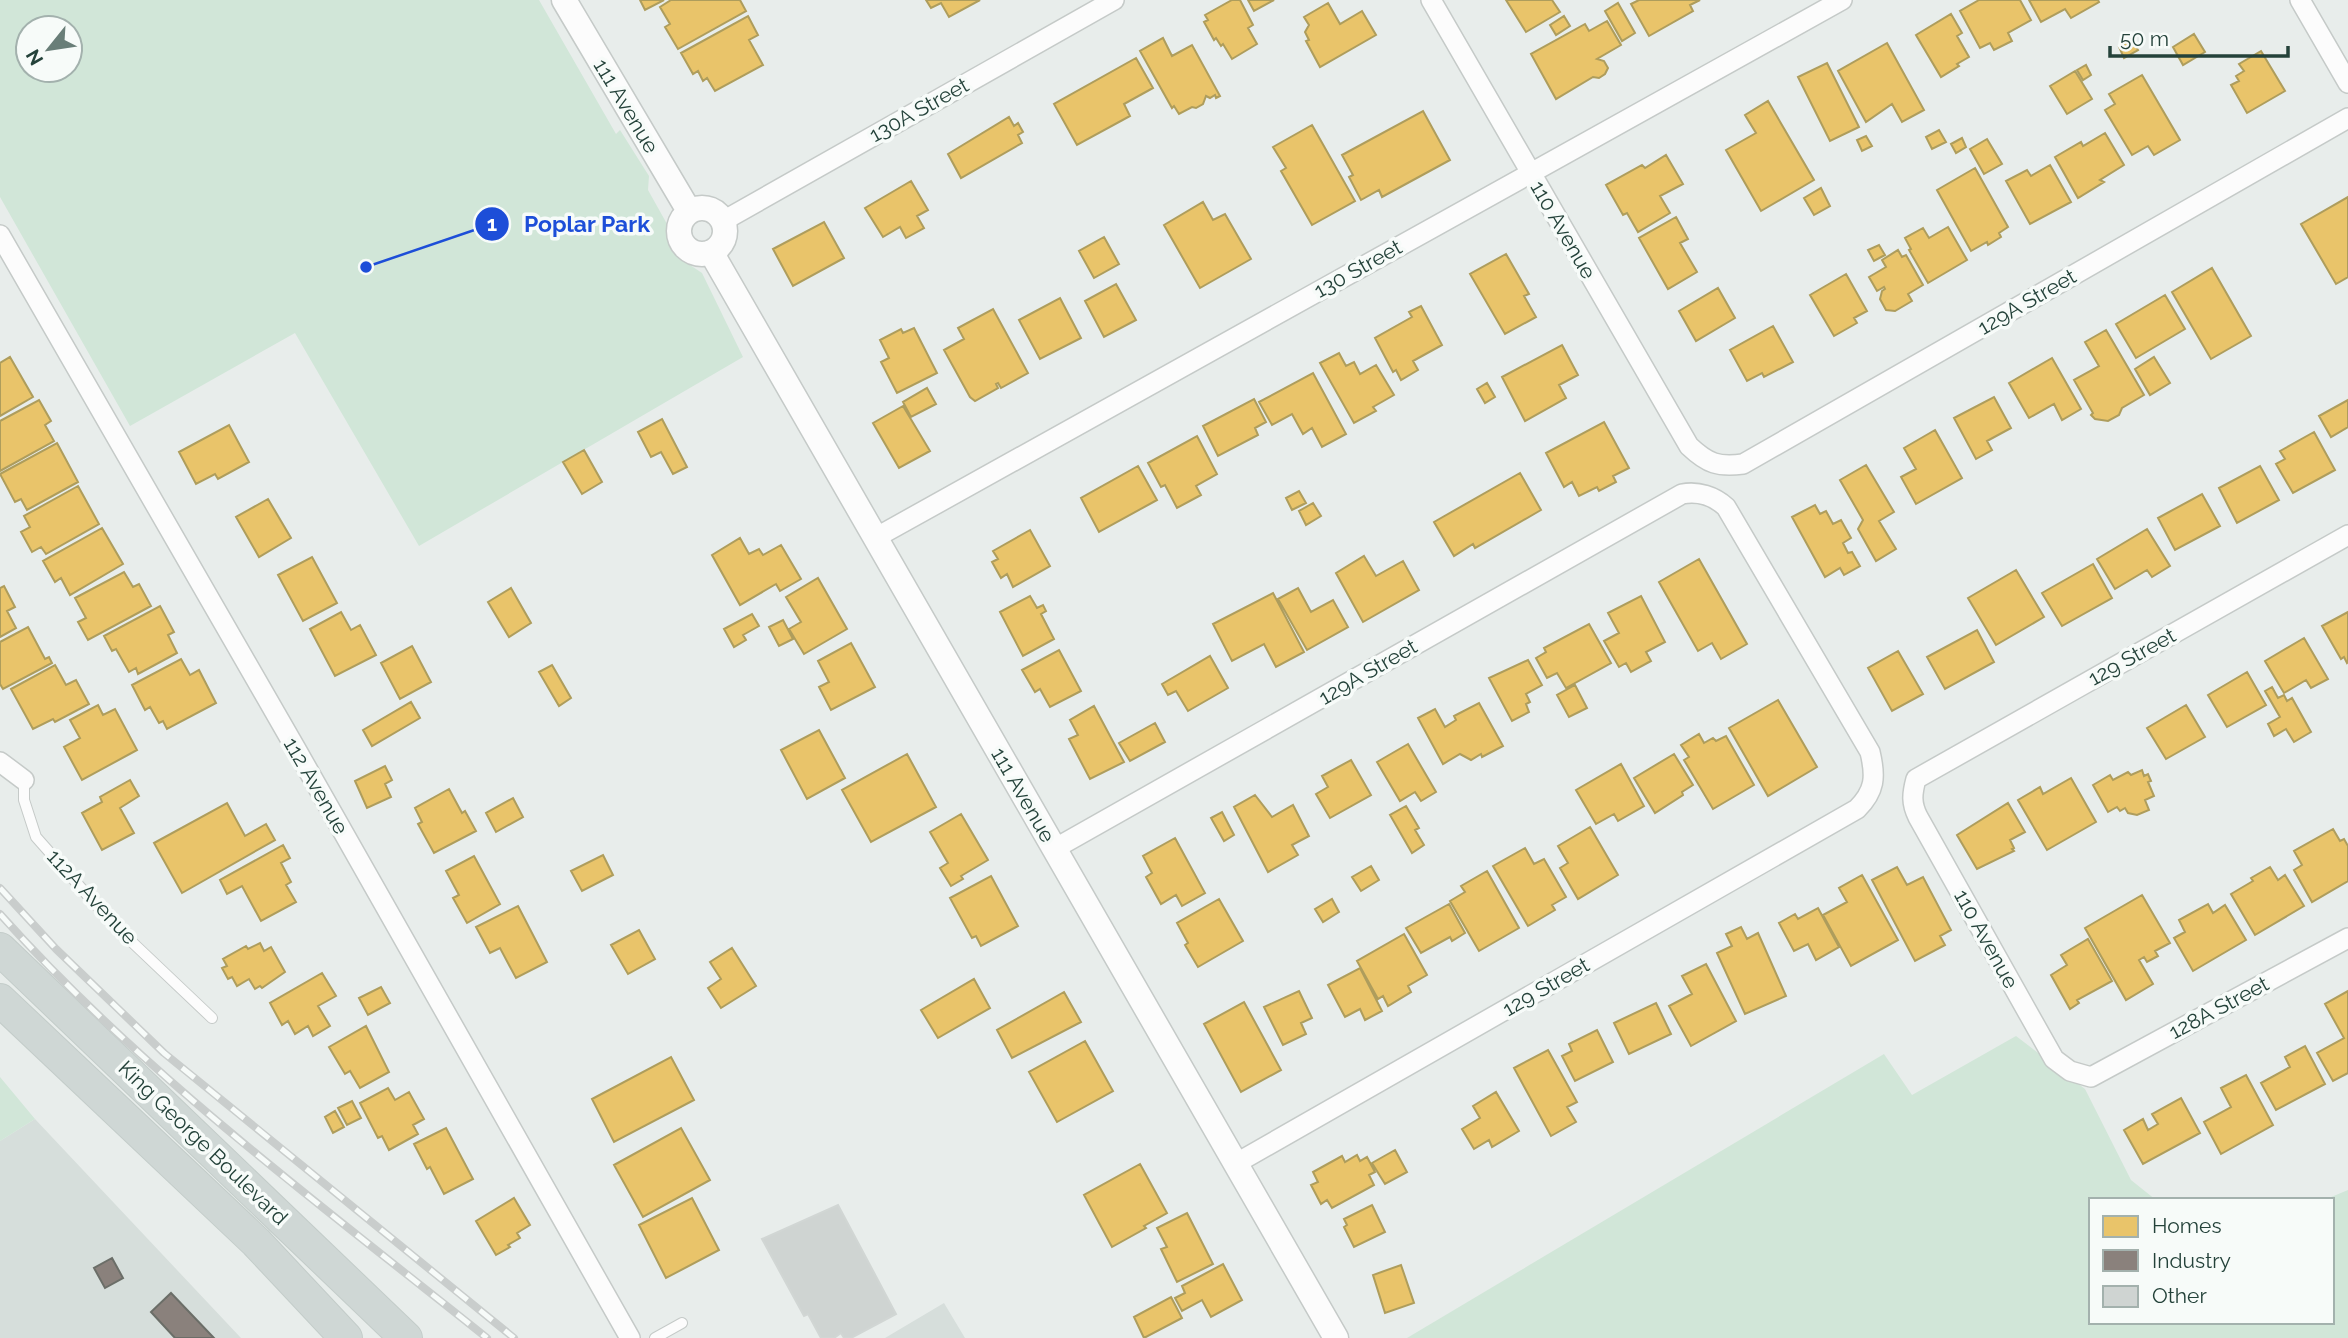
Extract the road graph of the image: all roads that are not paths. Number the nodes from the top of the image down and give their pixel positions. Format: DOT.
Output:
graph roads {
  1 [pos="564,0"];
  2 [pos="1114,0"];
  3 [pos="1431,0"];
  4 [pos="1842,0"];
  5 [pos="2300,0"];
  6 [pos="2348,83"];
  7 [pos="2348,118"];
  8 [pos="1530,173"];
  9 [pos="689,211"];
  10 [pos="723,221"];
  11 [pos="0,235"];
  12 [pos="710,252"];
  13 [pos="1701,457"];
  14 [pos="1682,494"];
  15 [pos="2348,535"];
  16 [pos="875,538"];
  17 [pos="0,762"];
  18 [pos="1916,779"];
  19 [pos="24,780"];
  20 [pos="1054,849"];
  21 [pos="2348,938"];
  22 [pos="0,948"];
  23 [pos="0,1000"];
  24 [pos="212,1018"];
  25 [pos="2091,1077"];
  26 [pos="1235,1164"];
  27 [pos="682,1323"];
  28 [pos="346,1338"];
  29 [pos="405,1338"];
  30 [pos="630,1338"];
  31 [pos="655,1338"];
  32 [pos="1336,1338"];
  1 -- 9 [label="street, 111 Avenue"];
  2 -- 10 [label="street, 130A Street"];
  3 -- 8 [label="street, 110 Avenue"];
  4 -- 8 [label="street, 130 Street"];
  5 -- 6 [label="street"];
  7 -- 13 [label="street, 129A Street"];
  8 -- 13 [label="street, 110 Avenue"];
  8 -- 16 [label="street, 130 Street"];
  9 -- 10 [label="street"];
  9 -- 12 [label="street"];
  10 -- 12 [label="street"];
  11 -- 30 [label="street, 112 Avenue"];
  12 -- 16 [label="street, 111 Avenue"];
  14 -- 20 [label="street, 129A Street"];
  14 -- 26 [label="street, 129 Street"];
  15 -- 18 [label="street, 129 Street"];
  16 -- 20 [label="street, 111 Avenue"];
  17 -- 19 [label="street, 112A Avenue"];
  18 -- 25 [label="street, 110 Avenue"];
  19 -- 24 [label="lane, 112A Avenue"];
  20 -- 26 [label="street, 111 Avenue"];
  21 -- 25 [label="street, 128A Street"];
  22 -- 29 [label="main road, King George Boulevard"];
  23 -- 28 [label="main road, King George Boulevard"];
  26 -- 32 [label="street, 111 Avenue"];
  27 -- 31 [label="lane"];
}
